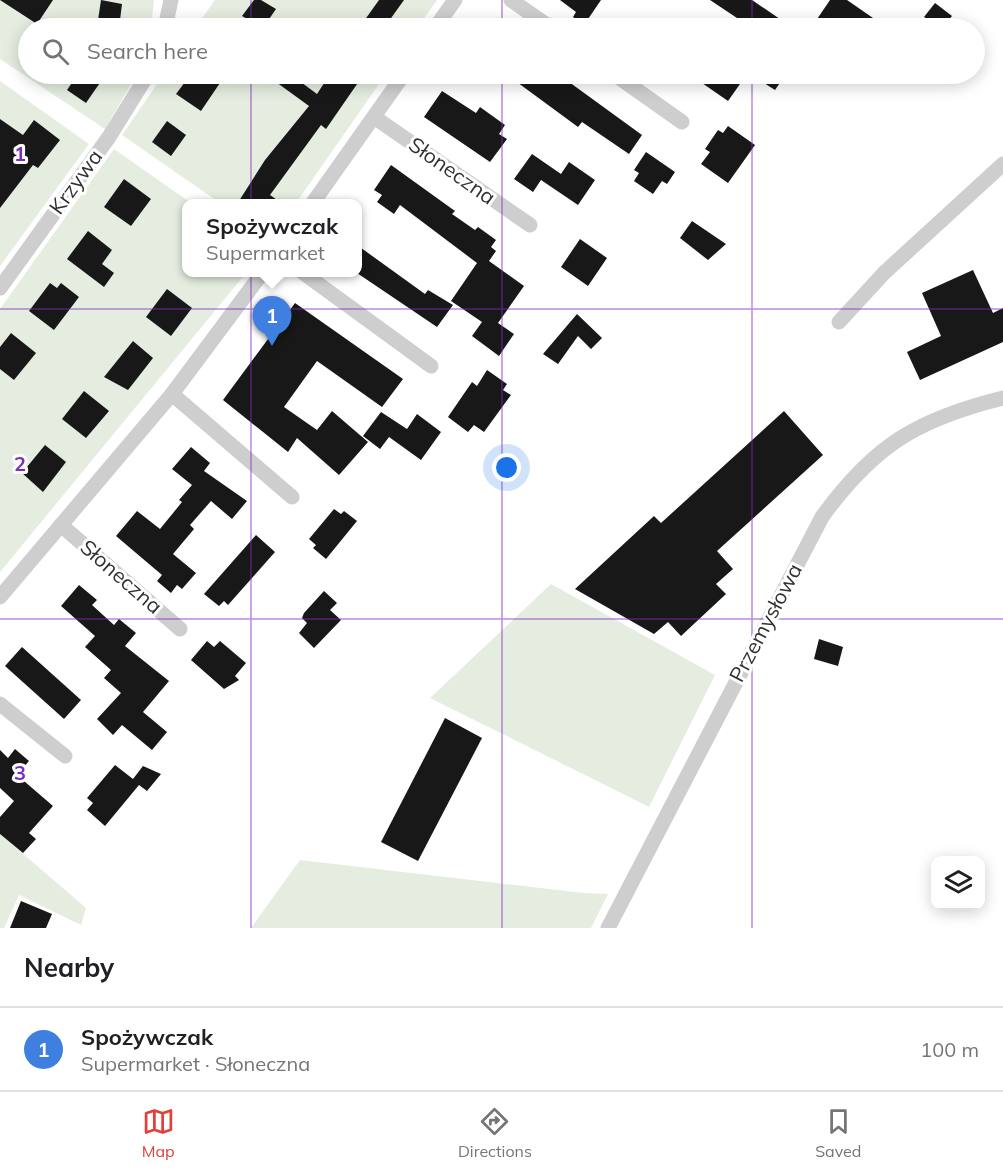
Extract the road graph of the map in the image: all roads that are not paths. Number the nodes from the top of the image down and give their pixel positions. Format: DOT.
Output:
graph roads {
  1 [pos="171,0"];
  2 [pos="455,0"];
  3 [pos="511,0"];
  4 [pos="167,18"];
  5 [pos="442,18"];
  6 [pos="536,18"];
  7 [pos="142,84"];
  8 [pos="397,84"];
  9 [pos="628,84"];
  10 [pos="374,117"];
  11 [pos="682,122"];
  12 [pos="1003,164"];
  13 [pos="316,199"];
  14 [pos="530,225"];
  15 [pos="260,277"];
  16 [pos="308,277"];
  17 [pos="0,288"];
  18 [pos="839,322"];
  19 [pos="431,366"];
  20 [pos="172,394"];
  21 [pos="1003,398"];
  22 [pos="292,497"];
  23 [pos="61,525"];
  24 [pos="0,597"];
  25 [pos="180,629"];
  26 [pos="0,704"];
  27 [pos="65,756"];
  28 [pos="608,928"];
  1 -- 4 [label="street"];
  2 -- 5 [label="street"];
  3 -- 6 [label="street"];
  7 -- 17 [label="street, Krzywa"];
  8 -- 10 [label="street"];
  9 -- 11 [label="street"];
  10 -- 13 [label="street"];
  10 -- 14 [label="street, Słoneczna"];
  12 -- 18 [label="street"];
  15 -- 20 [label="street, Słoneczna"];
  16 -- 19 [label="street"];
  20 -- 22 [label="street"];
  20 -- 23 [label="street, Słoneczna"];
  21 -- 28 [label="street, Przemysłowa"];
  23 -- 24 [label="street, Słoneczna"];
  23 -- 25 [label="street, Słoneczna"];
  26 -- 27 [label="street"];
}
